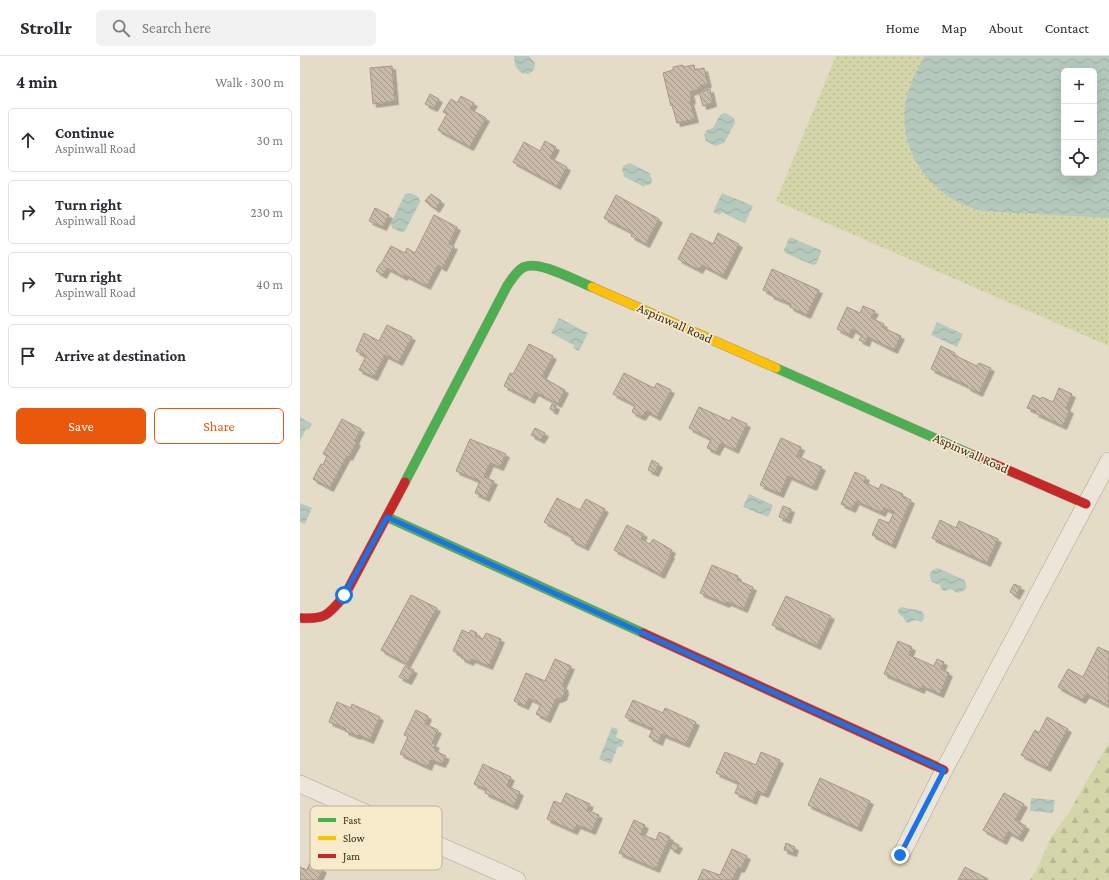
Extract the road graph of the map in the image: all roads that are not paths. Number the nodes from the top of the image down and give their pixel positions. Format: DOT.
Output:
graph roads {
  1 [pos="1109,461"];
  2 [pos="1086,504"];
  3 [pos="387,517"];
  4 [pos="300,618"];
  5 [pos="944,770"];
  6 [pos="300,784"];
  7 [pos="350,806"];
  8 [pos="442,847"];
  9 [pos="900,855"];
  10 [pos="517,880"];
  1 -- 2 [label="street"];
  2 -- 3 [label="street, Aspinwall Road"];
  2 -- 5 [label="street"];
  3 -- 4 [label="street, Aspinwall Road"];
  3 -- 5 [label="street"];
  5 -- 9 [label="street"];
  6 -- 7 [label="street"];
  8 -- 10 [label="street"];
}
